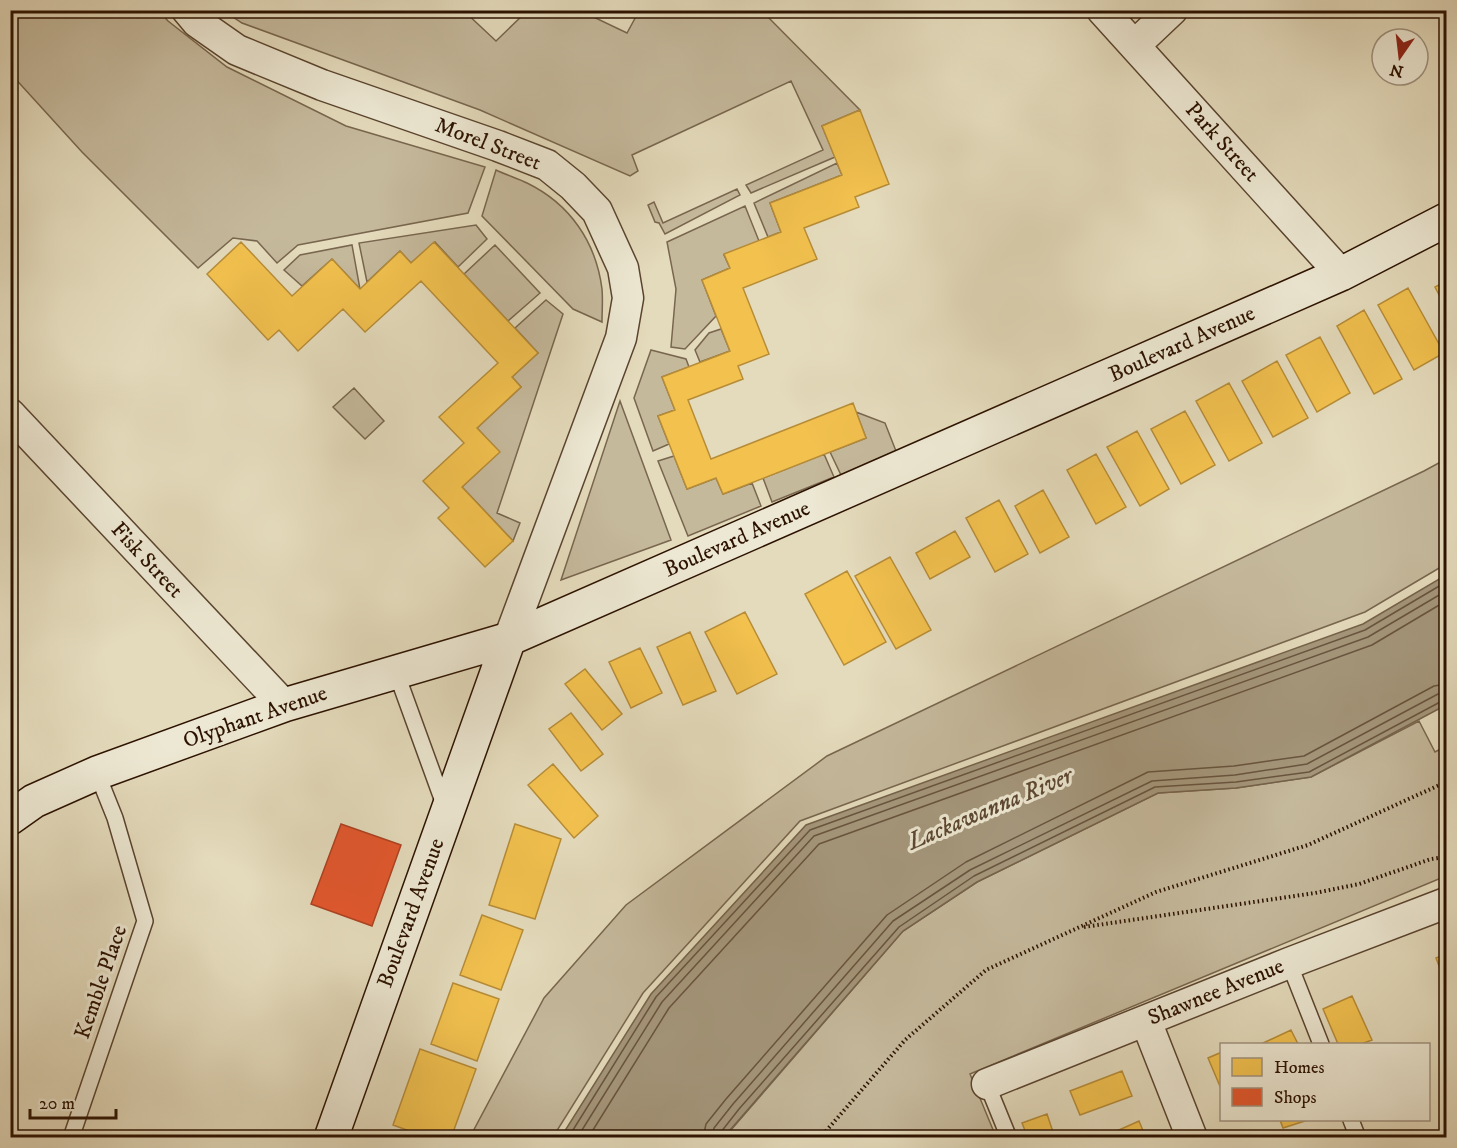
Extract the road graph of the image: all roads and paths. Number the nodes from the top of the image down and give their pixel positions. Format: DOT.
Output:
graph roads {
  1 [pos="187,10"];
  2 [pos="1102,10"];
  3 [pos="1172,10"];
  4 [pos="1136,45"];
  5 [pos="1446,220"];
  6 [pos="1341,274"];
  7 [pos="10,414"];
  8 [pos="509,639"];
  9 [pos="396,672"];
  10 [pos="284,705"];
  11 [pos="97,773"];
  12 [pos="1446,782"];
  13 [pos="447,813"];
  14 [pos="10,818"];
  15 [pos="1446,857"];
  16 [pos="1446,903"];
  17 [pos="1078,928"];
  18 [pos="1289,963"];
  19 [pos="1146,1021"];
  20 [pos="1321,1043"];
  21 [pos="987,1084"];
  22 [pos="1352,1121"];
  23 [pos="71,1137"];
  24 [pos="331,1137"];
  25 [pos="820,1137"];
  26 [pos="1009,1137"];
  27 [pos="1192,1137"];
  28 [pos="1358,1137"];
  1 -- 8 [label="street, Morel Street"];
  2 -- 4 [label="street, Park Street"];
  3 -- 4 [label="street"];
  4 -- 6 [label="street, Park Street"];
  5 -- 6 [label="street, Boulevard Avenue"];
  6 -- 8 [label="street, Boulevard Avenue"];
  7 -- 10 [label="street, Fisk Street"];
  8 -- 9 [label="street, Olyphant Avenue"];
  8 -- 13 [label="street, Boulevard Avenue"];
  9 -- 10 [label="street, Olyphant Avenue"];
  9 -- 13 [label="lane"];
  10 -- 11 [label="street, Olyphant Avenue"];
  11 -- 14 [label="street, Olyphant Avenue"];
  11 -- 23 [label="lane, Kemble Place"];
  12 -- 17 [label="path"];
  13 -- 24 [label="street, Boulevard Avenue"];
  15 -- 17 [label="path"];
  16 -- 18 [label="street, Shawnee Avenue"];
  17 -- 25 [label="path"];
  18 -- 19 [label="street, Shawnee Avenue"];
  18 -- 20 [label="lane"];
  19 -- 21 [label="street, Shawnee Avenue"];
  19 -- 27 [label="street"];
  21 -- 26 [label="lane"];
  22 -- 28 [label="lane"];
}
